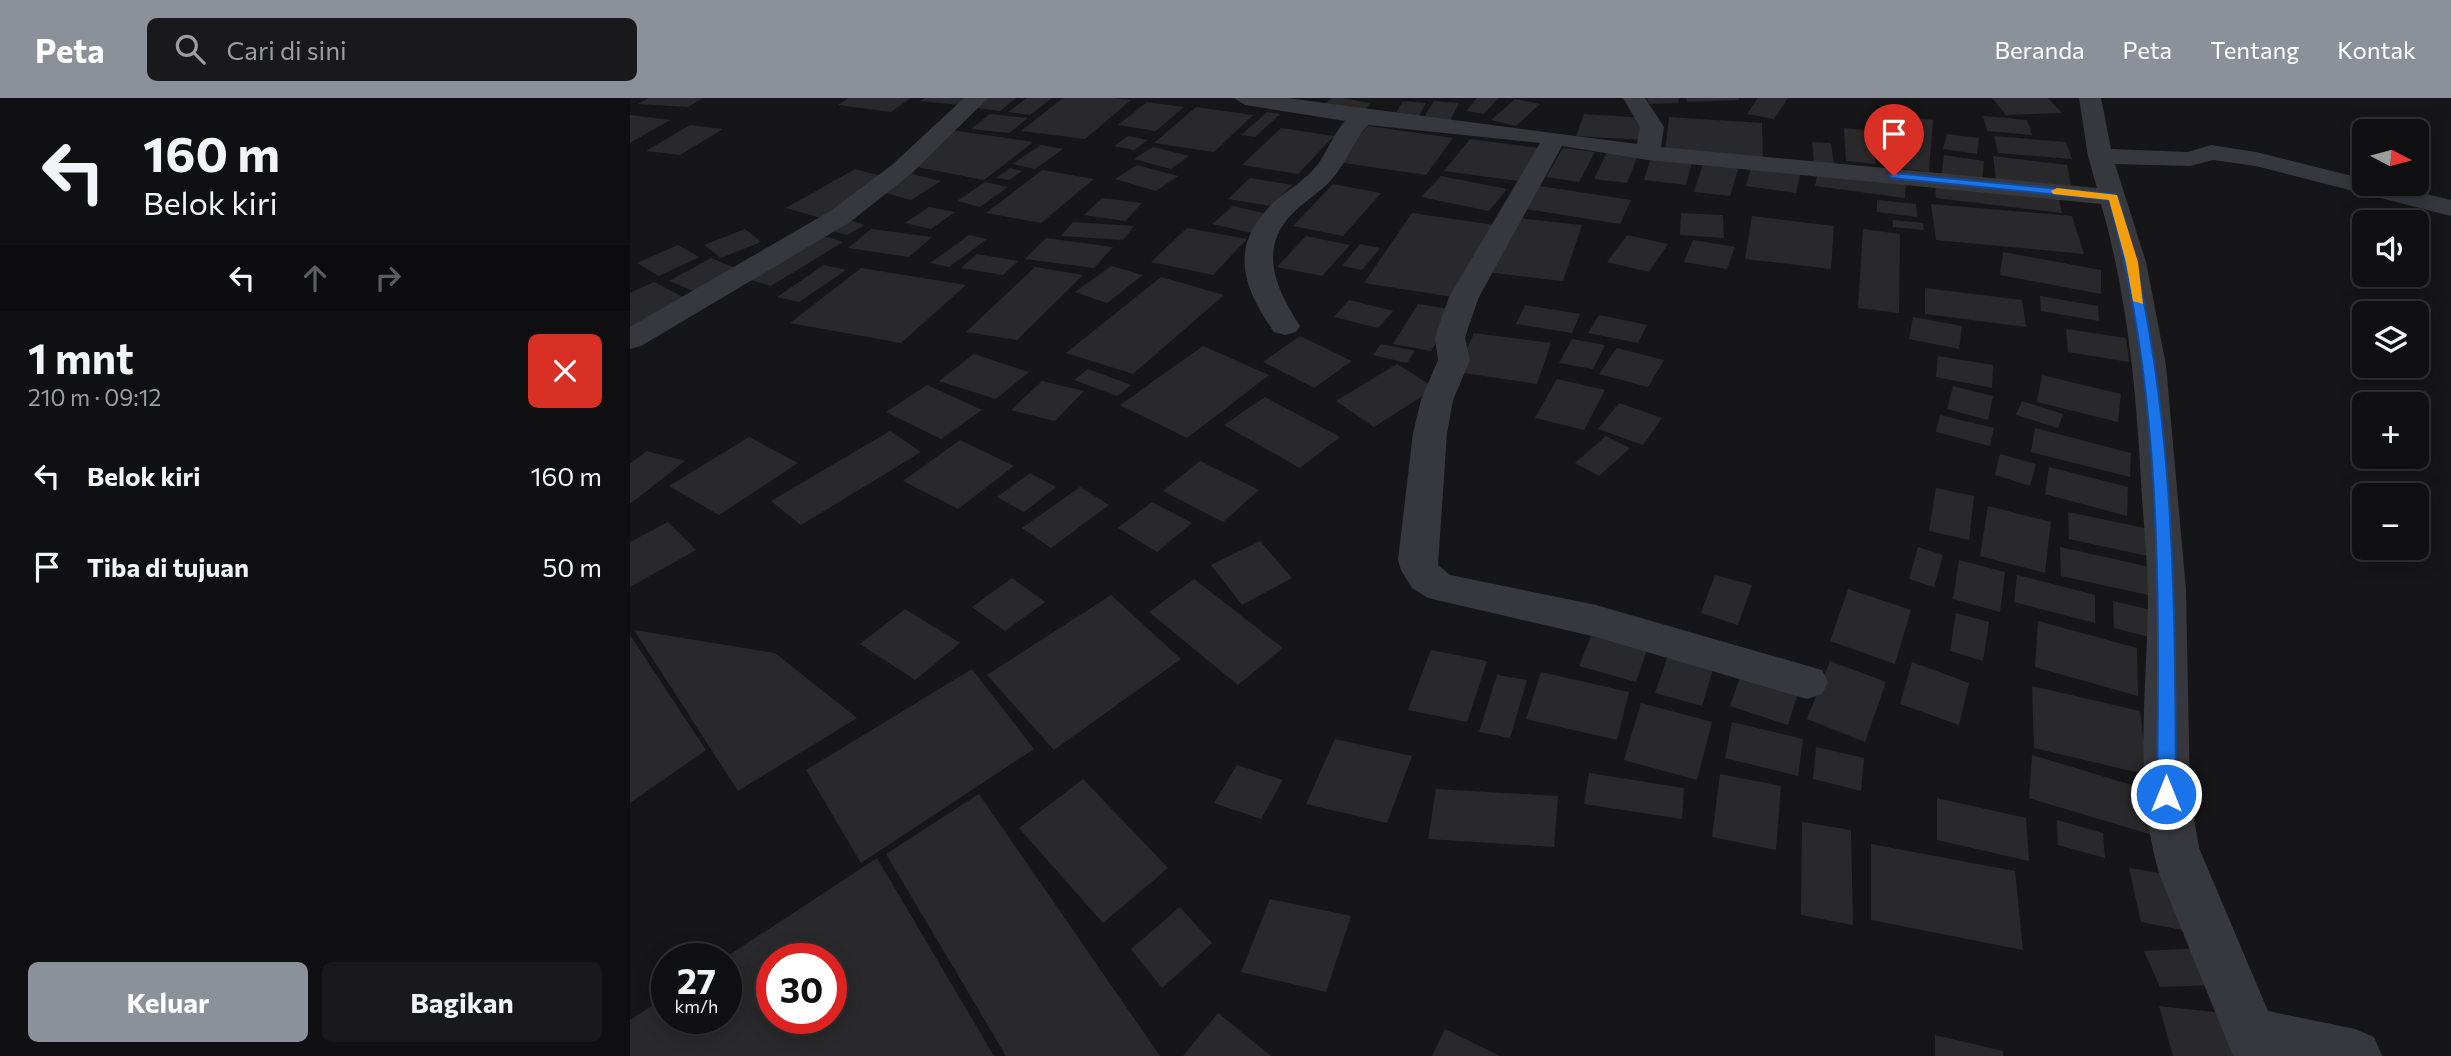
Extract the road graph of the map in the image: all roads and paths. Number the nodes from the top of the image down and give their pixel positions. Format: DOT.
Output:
graph roads {
  1 [pos="977,98"];
  2 [pos="1245,98"];
  3 [pos="1634,98"];
  4 [pos="2091,98"];
  5 [pos="1362,117"];
  6 [pos="1555,138"];
  7 [pos="1648,153"];
  8 [pos="2100,156"];
  9 [pos="2113,197"];
  10 [pos="2451,208"];
  11 [pos="1285,326"];
  12 [pos="630,340"];
  13 [pos="1807,682"];
  14 [pos="2255,1045"];
  15 [pos="2355,1056"];
  1 -- 12 [label="street"];
  2 -- 5 [label="street"];
  3 -- 7 [label="street"];
  4 -- 8 [label="street"];
  5 -- 6 [label="street"];
  5 -- 11 [label="street"];
  6 -- 7 [label="street"];
  6 -- 13 [label="street"];
  7 -- 9 [label="street"];
  8 -- 9 [label="street"];
  8 -- 10 [label="street"];
  9 -- 14 [label="street"];
  14 -- 15 [label="street"];
}
